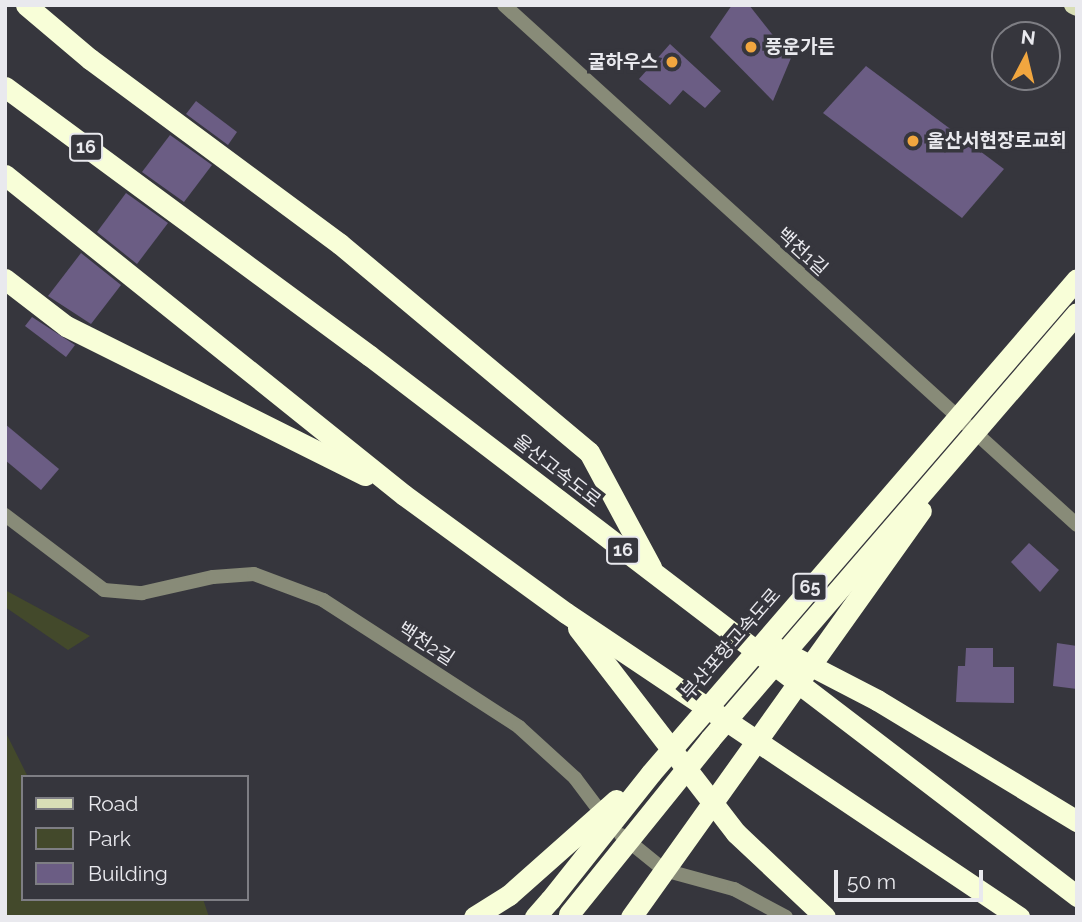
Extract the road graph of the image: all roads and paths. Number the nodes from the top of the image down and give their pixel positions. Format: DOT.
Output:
graph roads {
  1 [pos="26,5"];
  2 [pos="504,5"];
  3 [pos="5,88"];
  4 [pos="5,175"];
  5 [pos="5,279"];
  6 [pos="1077,279"];
  7 [pos="1077,313"];
  8 [pos="998,403"];
  9 [pos="404,495"];
  10 [pos="5,515"];
  11 [pos="1077,525"];
  12 [pos="656,575"];
  13 [pos="700,609"];
  14 [pos="566,613"];
  15 [pos="651,773"];
  16 [pos="1077,821"];
  17 [pos="1077,896"];
  18 [pos="568,915"];
  19 [pos="474,917"];
  20 [pos="536,917"];
  21 [pos="631,917"];
  22 [pos="786,917"];
  23 [pos="825,917"];
  24 [pos="1018,917"];
  1 -- 12 [label="highway"];
  2 -- 11 [label="street, 백천1길"];
  3 -- 12 [label="highway, 울산고속도로 / 16"];
  4 -- 9 [label="highway"];
  5 -- 9 [label="highway"];
  6 -- 15 [label="highway, 부산포항고속도로 / 65, bridge"];
  7 -- 8 [label="highway, 65, bridge"];
  8 -- 18 [label="highway, 65, bridge"];
  8 -- 21 [label="highway, bridge"];
  9 -- 14 [label="highway"];
  10 -- 22 [label="street, 백천2길"];
  12 -- 13 [label="highway, 울산고속도로 / 16"];
  13 -- 16 [label="highway"];
  13 -- 17 [label="highway, 울산고속도로 / 16"];
  14 -- 23 [label="highway"];
  14 -- 24 [label="highway"];
  15 -- 19 [label="highway, bridge"];
  15 -- 20 [label="highway, 부산포항고속도로 / 65, bridge"];
}
